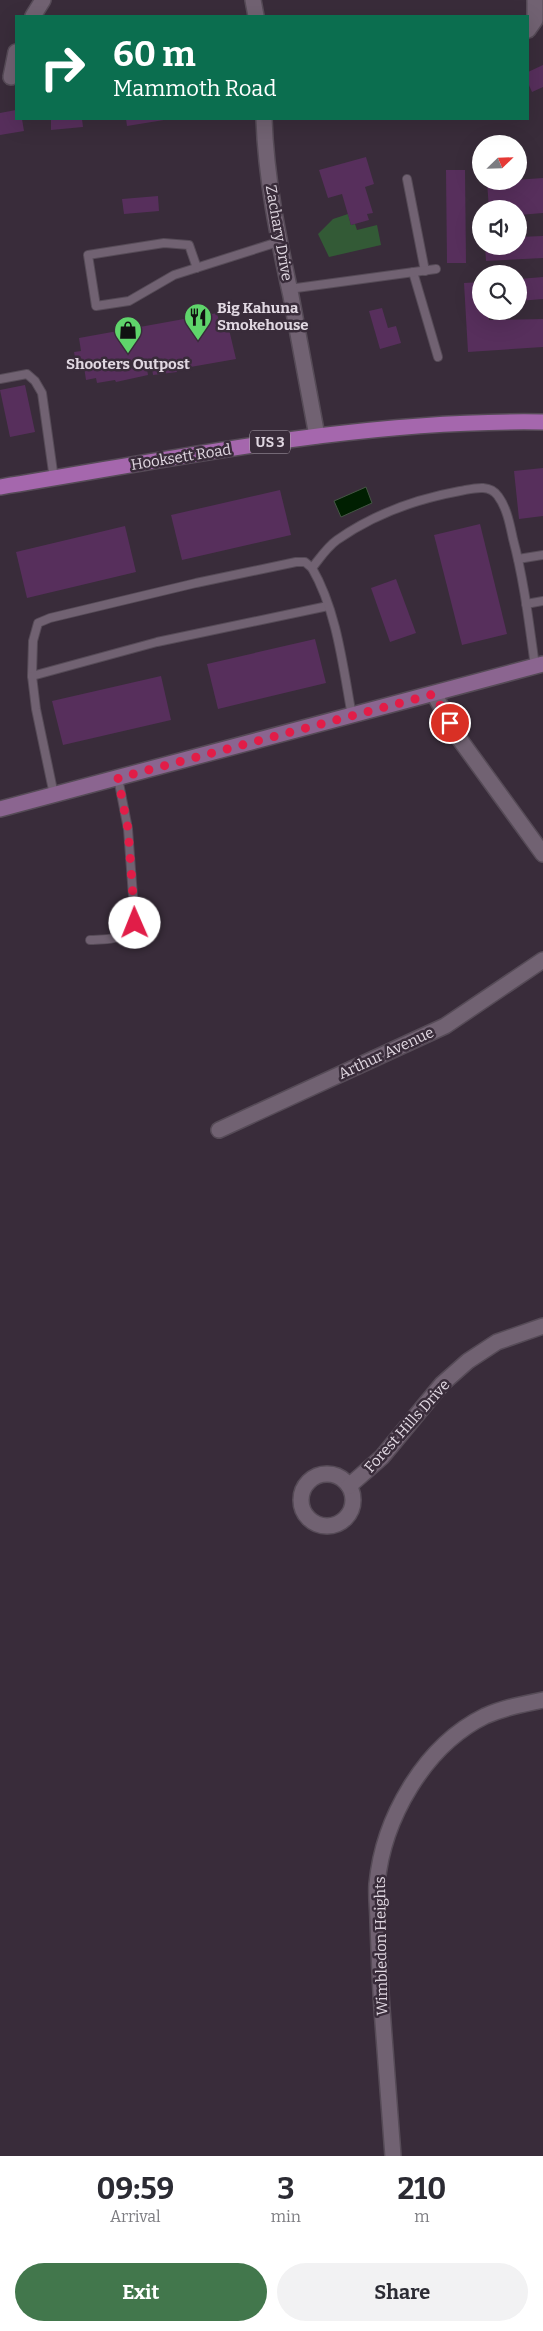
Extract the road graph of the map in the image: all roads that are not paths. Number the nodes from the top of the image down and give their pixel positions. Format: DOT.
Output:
graph roads {
  1 [pos="43,0"];
  2 [pos="253,0"];
  3 [pos="535,0"];
  4 [pos="34,15"];
  5 [pos="256,15"];
  6 [pos="529,29"];
  7 [pos="15,56"];
  8 [pos="9,78"];
  9 [pos="264,120"];
  10 [pos="407,178"];
  11 [pos="278,242"];
  12 [pos="197,268"];
  13 [pos="436,269"];
  14 [pos="425,270"];
  15 [pos="413,272"];
  16 [pos="289,289"];
  17 [pos="438,357"];
  18 [pos="0,379"];
  19 [pos="543,422"];
  20 [pos="317,436"];
  21 [pos="54,479"];
  22 [pos="0,487"];
  23 [pos="543,555"];
  24 [pos="518,559"];
  25 [pos="312,568"];
  26 [pos="543,601"];
  27 [pos="526,604"];
  28 [pos="328,606"];
  29 [pos="539,665"];
  30 [pos="32,676"];
  31 [pos="434,694"];
  32 [pos="352,716"];
  33 [pos="118,778"];
  34 [pos="54,795"];
  35 [pos="0,809"];
  36 [pos="543,854"];
  37 [pos="90,940"];
  38 [pos="543,960"];
  39 [pos="219,1130"];
  40 [pos="543,1326"];
  41 [pos="350,1486"];
  42 [pos="543,1700"];
  43 [pos="393,2156"];
  1 -- 4 [label="street"];
  2 -- 5 [label="street"];
  3 -- 6 [label="street"];
  7 -- 8 [label="street"];
  9 -- 11 [label="street, Zachary Drive"];
  10 -- 14 [label="lane"];
  11 -- 12 [label="lane"];
  11 -- 16 [label="street, Zachary Drive"];
  12 -- 12 [label="lane"];
  13 -- 14 [label="lane"];
  14 -- 15 [label="lane"];
  15 -- 16 [label="lane"];
  15 -- 17 [label="lane"];
  16 -- 20 [label="street, Zachary Drive"];
  18 -- 21 [label="lane"];
  19 -- 20 [label="main road, Hooksett Road / US 3"];
  20 -- 21 [label="main road, Hooksett Road / US 3"];
  21 -- 22 [label="main road, Hooksett Road / US 3"];
  23 -- 24 [label="lane"];
  24 -- 25 [label="lane"];
  24 -- 27 [label="lane"];
  25 -- 28 [label="lane"];
  25 -- 30 [label="lane"];
  26 -- 27 [label="lane"];
  27 -- 29 [label="lane"];
  28 -- 30 [label="lane"];
  28 -- 32 [label="lane"];
  29 -- 31 [label="main road"];
  30 -- 34 [label="lane"];
  31 -- 32 [label="main road"];
  31 -- 36 [label="street"];
  32 -- 33 [label="main road"];
  33 -- 34 [label="main road"];
  33 -- 37 [label="lane"];
  34 -- 35 [label="main road"];
  38 -- 39 [label="street, Arthur Avenue"];
  40 -- 41 [label="street, Forest Hills Drive"];
  42 -- 43 [label="street, Wimbledon Heights"];
}
